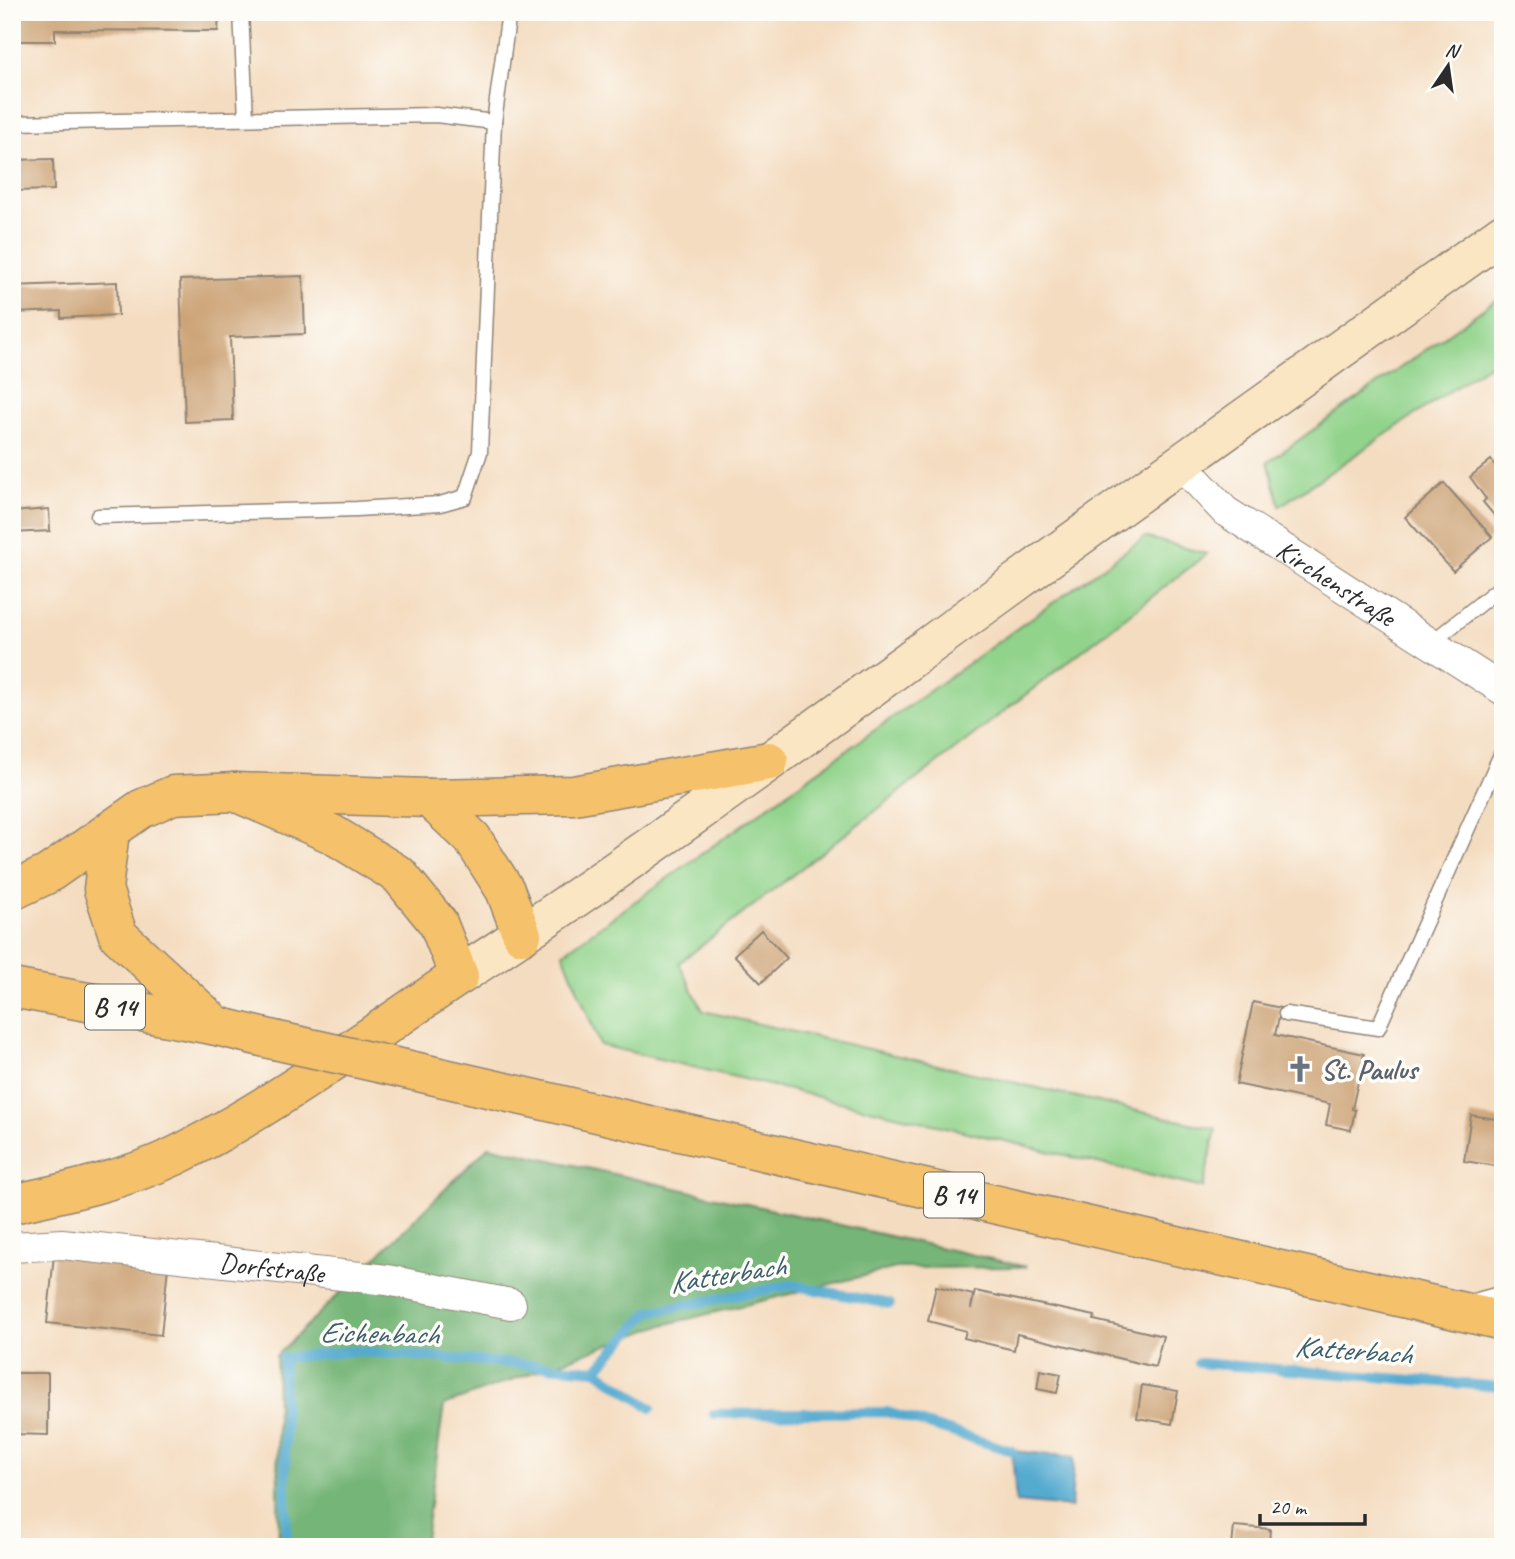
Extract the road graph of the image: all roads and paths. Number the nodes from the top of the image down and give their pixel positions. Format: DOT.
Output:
graph roads {
  1 [pos="241,12"];
  2 [pos="509,12"];
  3 [pos="246,118"];
  4 [pos="494,122"];
  5 [pos="12,123"];
  6 [pos="1503,233"];
  7 [pos="1180,463"];
  8 [pos="98,516"];
  9 [pos="1503,585"];
  10 [pos="1430,644"];
  11 [pos="1503,690"];
  12 [pos="1503,750"];
  13 [pos="769,761"];
  14 [pos="235,792"];
  15 [pos="429,798"];
  16 [pos="110,831"];
  17 [pos="12,891"];
  18 [pos="522,935"];
  19 [pos="459,976"];
  20 [pos="12,988"];
  21 [pos="1286,1014"];
  22 [pos="218,1026"];
  23 [pos="19,1203"];
  24 [pos="21,1246"];
  25 [pos="1503,1293"];
  26 [pos="511,1304"];
  27 [pos="1449,1309"];
  28 [pos="1503,1321"];
  1 -- 3 [label="lane"];
  2 -- 4 [label="lane"];
  3 -- 4 [label="lane"];
  3 -- 5 [label="lane"];
  4 -- 8 [label="lane"];
  6 -- 7 [label="main road"];
  7 -- 10 [label="street, Kirchenstraße"];
  7 -- 13 [label="main road"];
  9 -- 10 [label="lane"];
  10 -- 11 [label="street, Kirchenstraße"];
  12 -- 21 [label="lane"];
  13 -- 15 [label="main road"];
  13 -- 18 [label="main road"];
  14 -- 15 [label="main road"];
  14 -- 16 [label="main road"];
  14 -- 19 [label="main road"];
  15 -- 18 [label="main road"];
  16 -- 17 [label="main road"];
  16 -- 22 [label="main road"];
  18 -- 19 [label="main road"];
  19 -- 23 [label="main road"];
  20 -- 22 [label="main road, B 14"];
  22 -- 27 [label="main road, B 14, bridge"];
  23 -- 24 [label="street, Dorfstraße"];
  24 -- 26 [label="street, Dorfstraße"];
  25 -- 27 [label="lane"];
  27 -- 28 [label="main road, B 14"];
}
